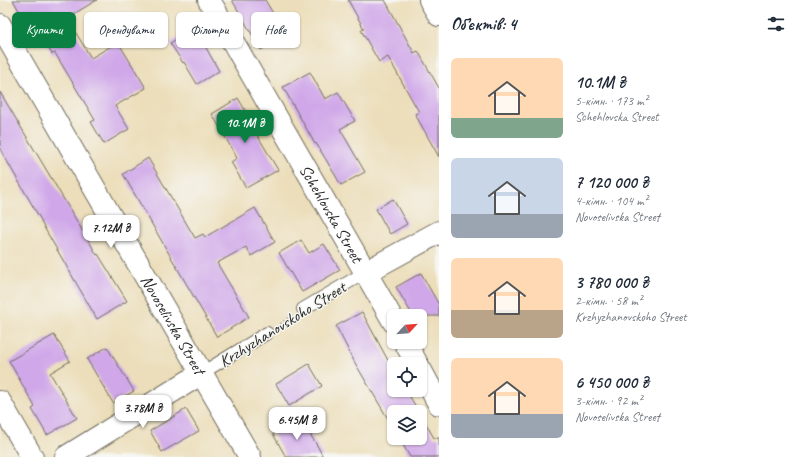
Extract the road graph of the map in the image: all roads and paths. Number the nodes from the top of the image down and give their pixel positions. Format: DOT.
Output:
graph roads {
  1 [pos="209,0"];
  2 [pos="430,0"];
  3 [pos="439,15"];
  4 [pos="0,25"];
  5 [pos="439,232"];
  6 [pos="366,272"];
  7 [pos="303,309"];
  8 [pos="387,310"];
  9 [pos="267,333"];
  10 [pos="202,373"];
  11 [pos="427,382"];
  12 [pos="0,402"];
  13 [pos="439,404"];
  14 [pos="32,457"];
  15 [pos="66,457"];
  16 [pos="250,457"];
  1 -- 6 [label="street, Schehlovska Street"];
  2 -- 3 [label="street"];
  4 -- 10 [label="street, Novoselivska Street"];
  5 -- 6 [label="street, Krzhyzhanovskoho Street"];
  6 -- 7 [label="lane, Krzhyzhanovskoho Street"];
  6 -- 8 [label="street, Schehlovska Street"];
  7 -- 9 [label="path, Krzhyzhanovskoho Street"];
  9 -- 10 [label="lane, Krzhyzhanovskoho Street"];
  10 -- 15 [label="street, Krzhyzhanovskoho Street"];
  10 -- 16 [label="street, Novoselivska Street"];
  11 -- 13 [label="street"];
  12 -- 14 [label="street"];
}
